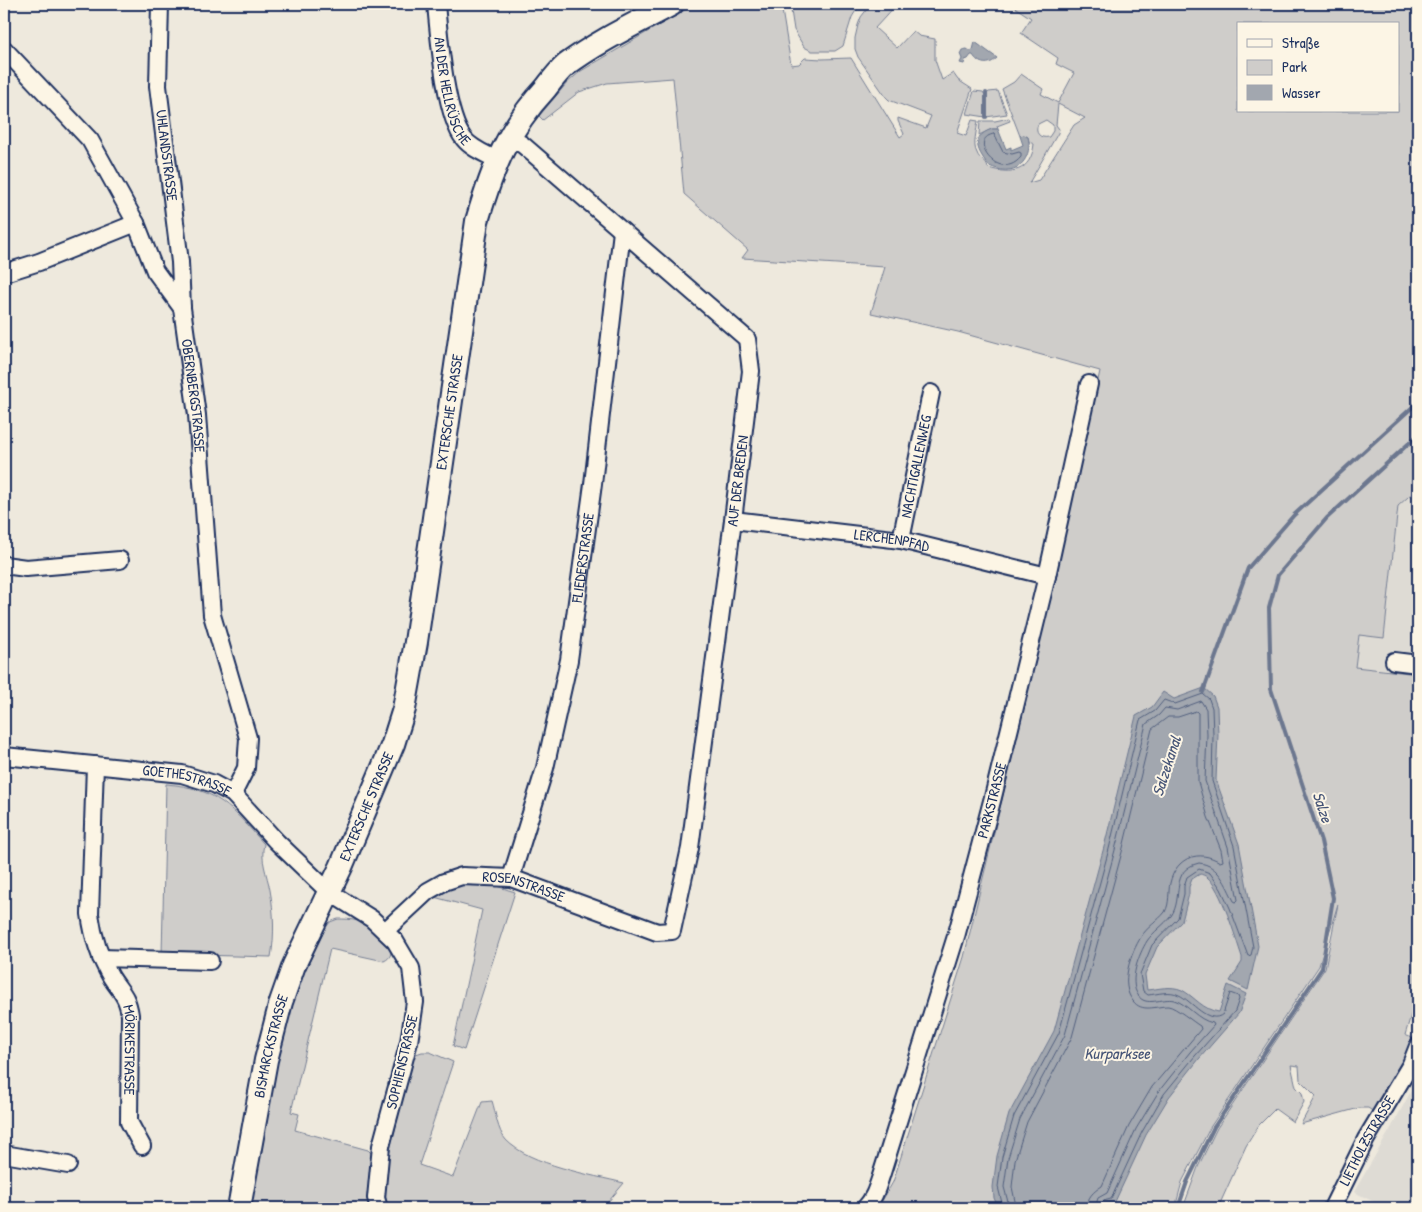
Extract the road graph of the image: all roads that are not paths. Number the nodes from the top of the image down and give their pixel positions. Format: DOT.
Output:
graph roads {
  1 [pos="160,4"];
  2 [pos="436,4"];
  3 [pos="672,4"];
  4 [pos="4,49"];
  5 [pos="509,136"];
  6 [pos="497,160"];
  7 [pos="136,223"];
  8 [pos="622,231"];
  9 [pos="4,273"];
  10 [pos="182,308"];
  11 [pos="1089,384"];
  12 [pos="931,394"];
  13 [pos="733,520"];
  14 [pos="900,540"];
  15 [pos="120,560"];
  16 [pos="4,565"];
  17 [pos="1047,576"];
  18 [pos="1394,661"];
  19 [pos="1418,664"];
  20 [pos="4,756"];
  21 [pos="95,765"];
  22 [pos="233,794"];
  23 [pos="511,878"];
  24 [pos="329,892"];
  25 [pos="385,931"];
  26 [pos="672,931"];
  27 [pos="101,958"];
  28 [pos="210,961"];
  29 [pos="1418,1046"];
  30 [pos="142,1146"];
  31 [pos="4,1154"];
  32 [pos="68,1165"];
  33 [pos="239,1208"];
  34 [pos="379,1208"];
  35 [pos="865,1208"];
  36 [pos="1332,1208"];
  1 -- 10 [label="street, UHLANDSTRASSE"];
  2 -- 6 [label="street, AN DER HELLRÜSCHE"];
  3 -- 5 [label="main road, EXTERSCHE STRASSE"];
  4 -- 7 [label="street, OBERNBERGSTRASSE"];
  5 -- 6 [label="main road, EXTERSCHE STRASSE"];
  5 -- 8 [label="street, AUF DER BREDEN"];
  6 -- 24 [label="main road, EXTERSCHE STRASSE"];
  7 -- 9 [label="street"];
  7 -- 10 [label="street, OBERNBERGSTRASSE"];
  8 -- 13 [label="street, AUF DER BREDEN"];
  8 -- 23 [label="street, FLIEDERSTRASSE"];
  10 -- 22 [label="street, OBERNBERGSTRASSE"];
  11 -- 17 [label="street, PARKSTRASSE"];
  12 -- 14 [label="street, NACHTIGALLENWEG"];
  13 -- 14 [label="street, LERCHENPFAD"];
  13 -- 26 [label="street, AUF DER BREDEN"];
  14 -- 17 [label="street, LERCHENPFAD"];
  15 -- 16 [label="street"];
  17 -- 35 [label="street, PARKSTRASSE"];
  18 -- 19 [label="street"];
  20 -- 21 [label="street, GOETHESTRASSE"];
  21 -- 22 [label="street, GOETHESTRASSE"];
  21 -- 27 [label="street, MÖRIKESTRASSE"];
  22 -- 24 [label="street, GOETHESTRASSE"];
  23 -- 25 [label="street, ROSENSTRASSE"];
  23 -- 26 [label="street, ROSENSTRASSE"];
  24 -- 25 [label="street, SOPHIENSTRASSE"];
  24 -- 33 [label="main road, BISMARCKSTRASSE"];
  25 -- 34 [label="street, SOPHIENSTRASSE"];
  27 -- 28 [label="street"];
  27 -- 30 [label="street, MÖRIKESTRASSE"];
  29 -- 36 [label="street, LIETHOLZSTRASSE"];
  31 -- 32 [label="street"];
}
